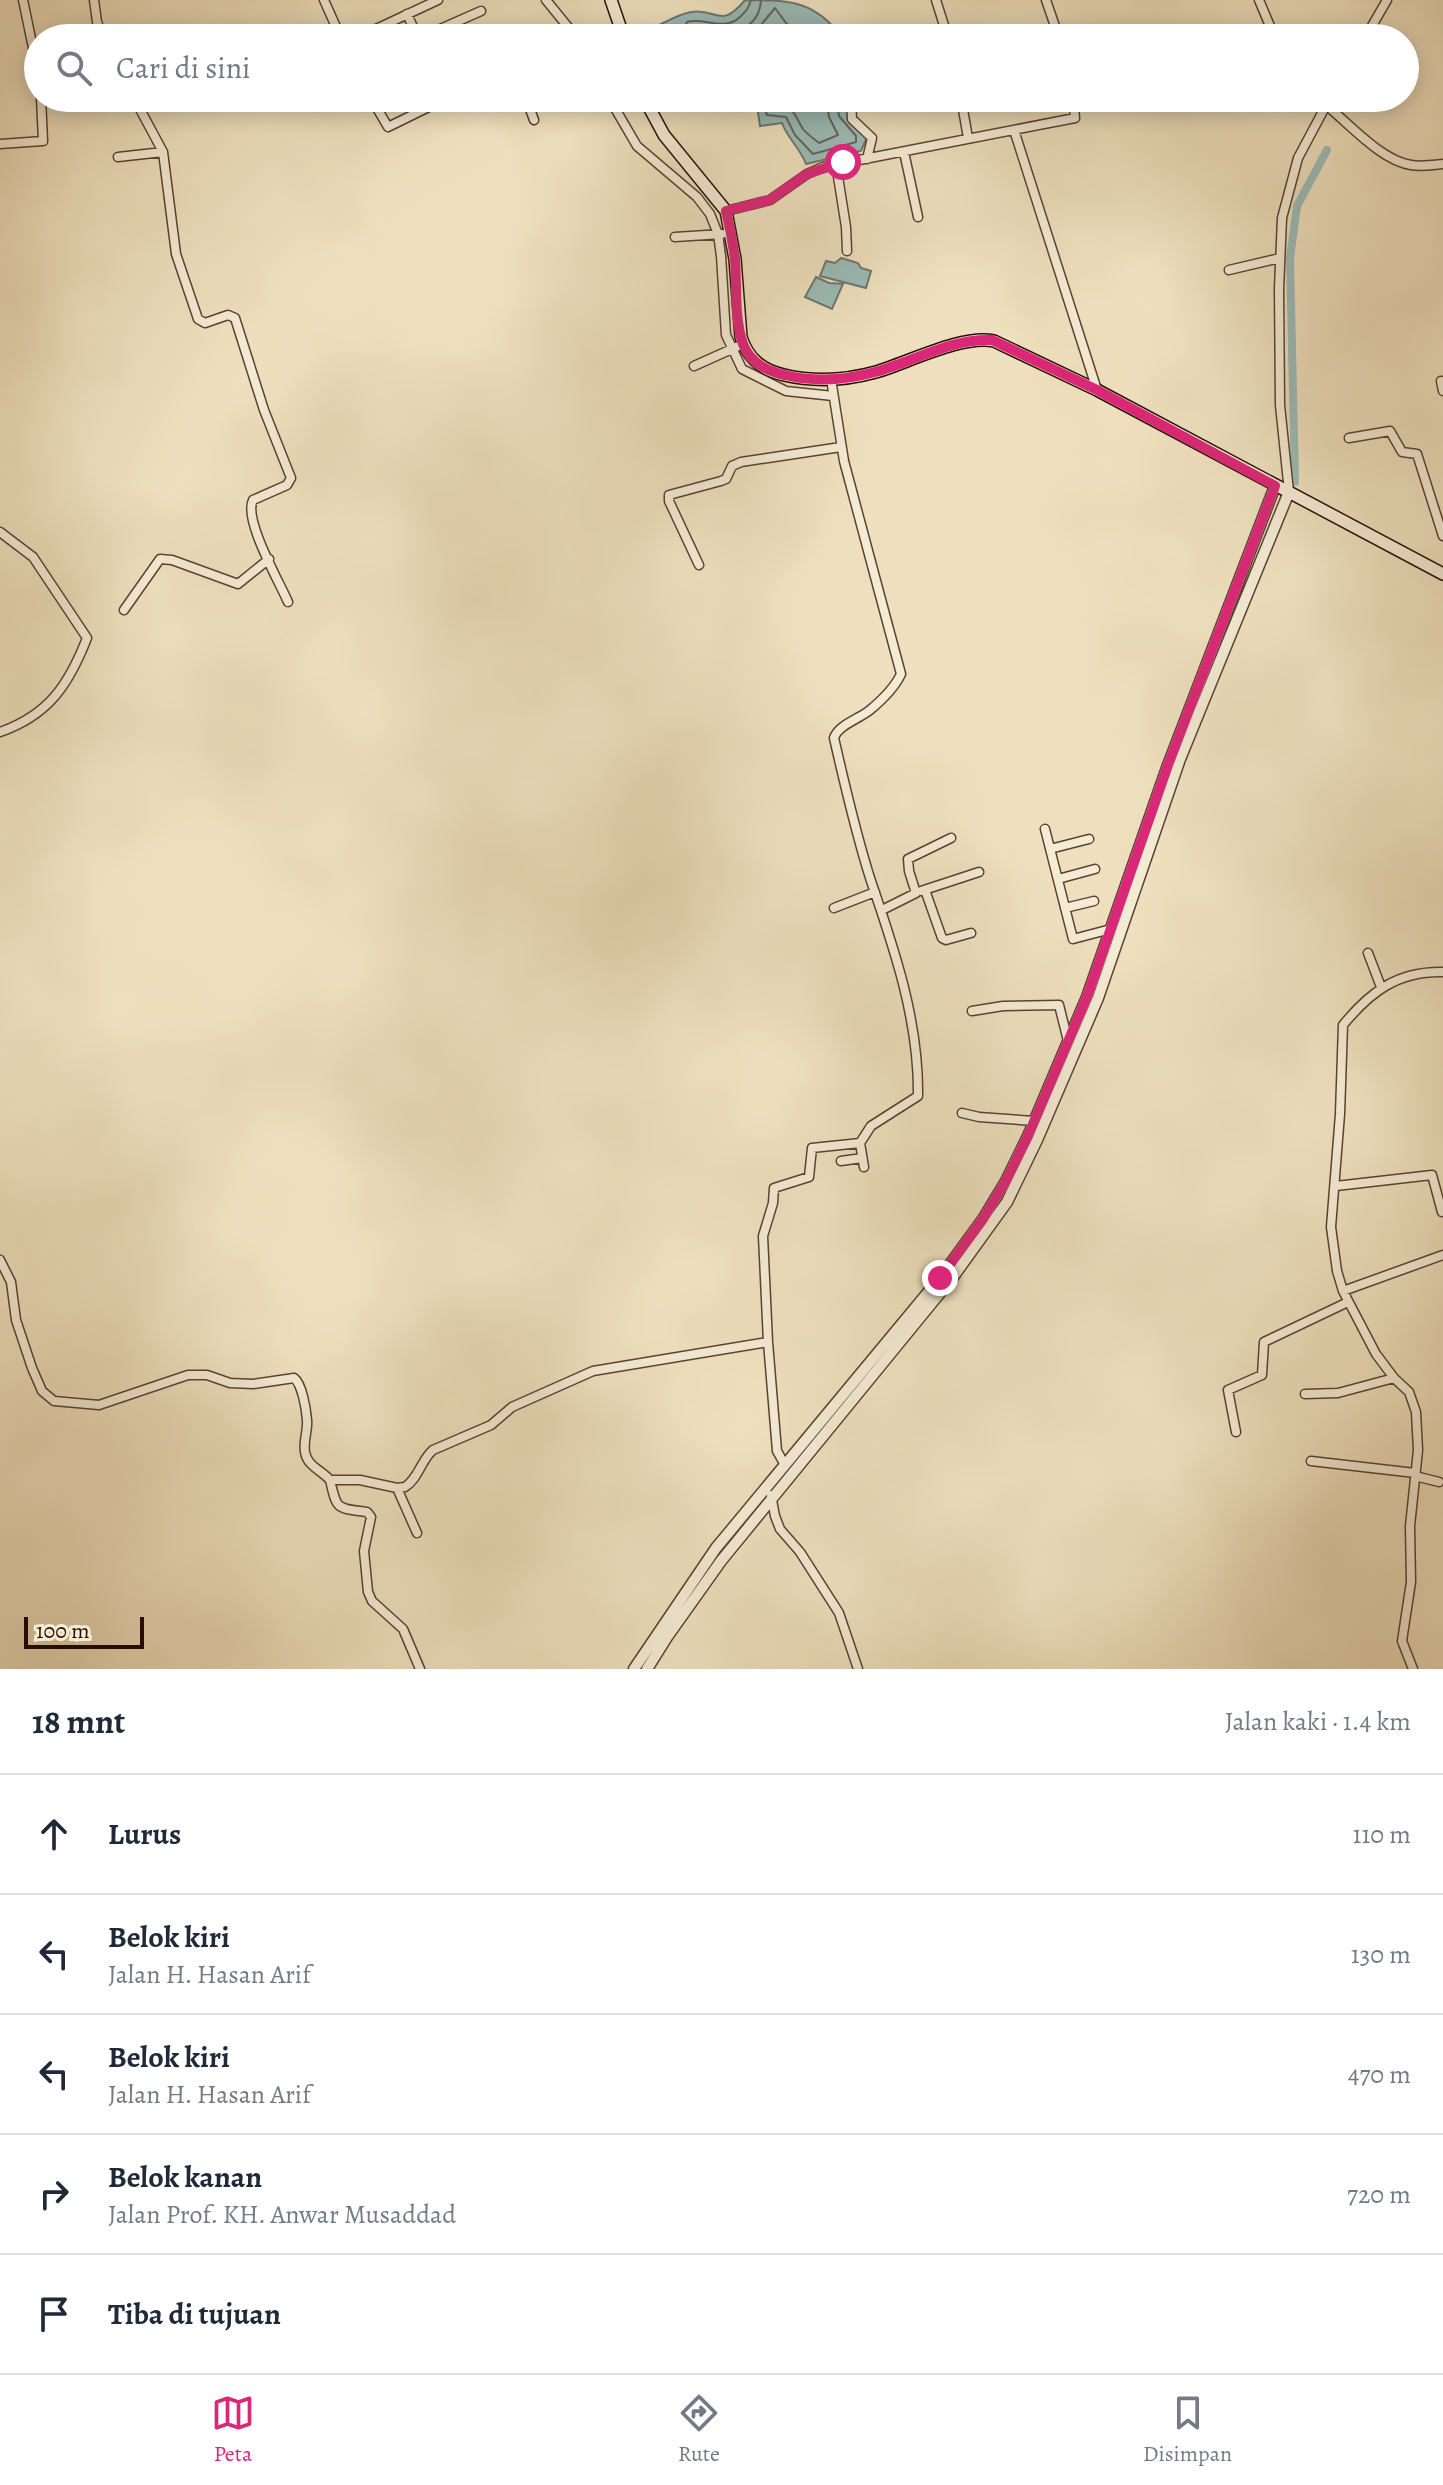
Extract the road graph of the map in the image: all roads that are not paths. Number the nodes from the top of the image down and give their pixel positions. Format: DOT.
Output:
graph roads {
  1 [pos="23,0"];
  2 [pos="94,0"];
  3 [pos="324,0"];
  4 [pos="438,0"];
  5 [pos="546,0"];
  6 [pos="611,0"];
  7 [pos="936,0"];
  8 [pos="1046,0"];
  9 [pos="1259,0"];
  10 [pos="1387,0"];
  11 [pos="481,11"];
  12 [pos="407,14"];
  13 [pos="28,24"];
  14 [pos="98,24"];
  15 [pos="335,24"];
  16 [pos="386,24"];
  17 [pos="412,24"];
  18 [pos="459,24"];
  19 [pos="565,24"];
  20 [pos="619,24"];
  21 [pos="944,24"];
  22 [pos="1054,24"];
  23 [pos="1269,24"];
  24 [pos="1373,24"];
  25 [pos="42,112"];
  26 [pos="142,112"];
  27 [pos="379,112"];
  28 [pos="419,112"];
  29 [pos="531,112"];
  30 [pos="617,112"];
  31 [pos="652,112"];
  32 [pos="852,112"];
  33 [pos="963,112"];
  34 [pos="1074,112"];
  35 [pos="1322,112"];
  36 [pos="1339,112"];
  37 [pos="534,120"];
  38 [pos="1014,130"];
  39 [pos="968,138"];
  40 [pos="0,144"];
  41 [pos="163,152"];
  42 [pos="869,152"];
  43 [pos="904,152"];
  44 [pos="118,157"];
  45 [pos="836,164"];
  46 [pos="1443,164"];
  47 [pos="726,211"];
  48 [pos="918,217"];
  49 [pos="724,234"];
  50 [pos="675,237"];
  51 [pos="847,251"];
  52 [pos="1280,258"];
  53 [pos="1229,270"];
  54 [pos="736,348"];
  55 [pos="694,366"];
  56 [pos="1441,381"];
  57 [pos="832,388"];
  58 [pos="1097,390"];
  59 [pos="1443,391"];
  60 [pos="1349,438"];
  61 [pos="841,447"];
  62 [pos="1286,475"];
  63 [pos="1273,491"];
  64 [pos="1287,497"];
  65 [pos="0,532"];
  66 [pos="1443,536"];
  67 [pos="269,559"];
  68 [pos="699,565"];
  69 [pos="1443,574"];
  70 [pos="288,602"];
  71 [pos="124,610"];
  72 [pos="0,732"];
  73 [pos="1045,829"];
  74 [pos="951,838"];
  75 [pos="1089,839"];
  76 [pos="1050,849"];
  77 [pos="1095,869"];
  78 [pos="979,872"];
  79 [pos="1058,879"];
  80 [pos="921,891"];
  81 [pos="875,892"];
  82 [pos="1094,901"];
  83 [pos="834,908"];
  84 [pos="1065,908"];
  85 [pos="882,910"];
  86 [pos="1111,929"];
  87 [pos="971,933"];
  88 [pos="1368,953"];
  89 [pos="1443,972"];
  90 [pos="1381,987"];
  91 [pos="972,1011"];
  92 [pos="1068,1041"];
  93 [pos="1059,1076"];
  94 [pos="962,1113"];
  95 [pos="1034,1121"];
  96 [pos="860,1143"];
  97 [pos="841,1161"];
  98 [pos="1438,1181"];
  99 [pos="1010,1185"];
  100 [pos="1336,1186"];
  101 [pos="1442,1212"];
  102 [pos="1443,1255"];
  103 [pos="0,1260"];
  104 [pos="1343,1291"];
  105 [pos="1348,1302"];
  106 [pos="768,1342"];
  107 [pos="1394,1378"];
  108 [pos="1305,1394"];
  109 [pos="838,1408"];
  110 [pos="1236,1432"];
  111 [pos="1311,1461"];
  112 [pos="785,1465"];
  113 [pos="1417,1476"];
  114 [pos="330,1480"];
  115 [pos="1439,1482"];
  116 [pos="397,1488"];
  117 [pos="768,1492"];
  118 [pos="417,1533"];
  119 [pos="420,1669"];
  120 [pos="634,1669"];
  121 [pos="647,1669"];
  122 [pos="858,1669"];
  123 [pos="1413,1669"];
  1 -- 13 [label="street"];
  2 -- 14 [label="street"];
  3 -- 15 [label="street"];
  4 -- 12 [label="street"];
  5 -- 19 [label="street"];
  6 -- 20 [label="main road"];
  7 -- 21 [label="street"];
  8 -- 22 [label="street"];
  9 -- 23 [label="street"];
  10 -- 24 [label="street"];
  11 -- 18 [label="street"];
  12 -- 16 [label="street"];
  12 -- 17 [label="street"];
  25 -- 40 [label="street"];
  26 -- 41 [label="street"];
  27 -- 28 [label="street"];
  29 -- 37 [label="street"];
  30 -- 49 [label="street"];
  31 -- 47 [label="main road"];
  32 -- 42 [label="street"];
  33 -- 39 [label="street"];
  34 -- 38 [label="street"];
  35 -- 52 [label="street"];
  36 -- 46 [label="street"];
  38 -- 39 [label="street"];
  38 -- 58 [label="street"];
  39 -- 43 [label="street"];
  41 -- 44 [label="street"];
  41 -- 67 [label="street"];
  42 -- 43 [label="street"];
  42 -- 45 [label="street"];
  43 -- 48 [label="street"];
  45 -- 47 [label="street"];
  45 -- 51 [label="street"];
  47 -- 49 [label="main road"];
  49 -- 50 [label="street"];
  49 -- 54 [label="main road"];
  52 -- 53 [label="street"];
  52 -- 62 [label="street"];
  54 -- 55 [label="street"];
  54 -- 57 [label="main road"];
  56 -- 59 [label="street"];
  57 -- 58 [label="main road"];
  57 -- 61 [label="street"];
  58 -- 63 [label="main road"];
  60 -- 66 [label="street"];
  61 -- 68 [label="street"];
  61 -- 81 [label="street"];
  62 -- 63 [label="street"];
  62 -- 64 [label="street"];
  63 -- 64 [label="main road"];
  63 -- 86 [label="street"];
  64 -- 69 [label="main road"];
  64 -- 93 [label="street"];
  65 -- 72 [label="street"];
  67 -- 70 [label="street"];
  67 -- 71 [label="street"];
  73 -- 76 [label="street"];
  74 -- 80 [label="street"];
  75 -- 76 [label="street"];
  76 -- 79 [label="street"];
  77 -- 79 [label="street"];
  78 -- 80 [label="street"];
  79 -- 84 [label="street"];
  80 -- 85 [label="street"];
  80 -- 87 [label="street"];
  81 -- 83 [label="street"];
  81 -- 85 [label="street"];
  82 -- 84 [label="street"];
  84 -- 86 [label="street"];
  85 -- 96 [label="street"];
  86 -- 92 [label="street"];
  88 -- 90 [label="street"];
  89 -- 90 [label="street"];
  90 -- 100 [label="street"];
  91 -- 92 [label="street"];
  92 -- 93 [label="street"];
  93 -- 95 [label="street"];
  93 -- 99 [label="street"];
  94 -- 95 [label="street"];
  95 -- 99 [label="street"];
  96 -- 97 [label="street"];
  96 -- 106 [label="street"];
  98 -- 100 [label="street"];
  98 -- 101 [label="street"];
  99 -- 109 [label="street"];
  100 -- 104 [label="street"];
  102 -- 104 [label="street"];
  103 -- 114 [label="street"];
  104 -- 105 [label="street"];
  105 -- 107 [label="street"];
  105 -- 110 [label="street"];
  106 -- 112 [label="street"];
  106 -- 116 [label="street"];
  107 -- 108 [label="street"];
  107 -- 113 [label="street"];
  109 -- 112 [label="street"];
  109 -- 117 [label="street"];
  111 -- 113 [label="street"];
  112 -- 117 [label="street"];
  113 -- 115 [label="street"];
  113 -- 123 [label="street"];
  114 -- 116 [label="street"];
  114 -- 119 [label="street"];
  116 -- 118 [label="street"];
  117 -- 120 [label="street"];
  117 -- 121 [label="street"];
  117 -- 122 [label="street"];
}
